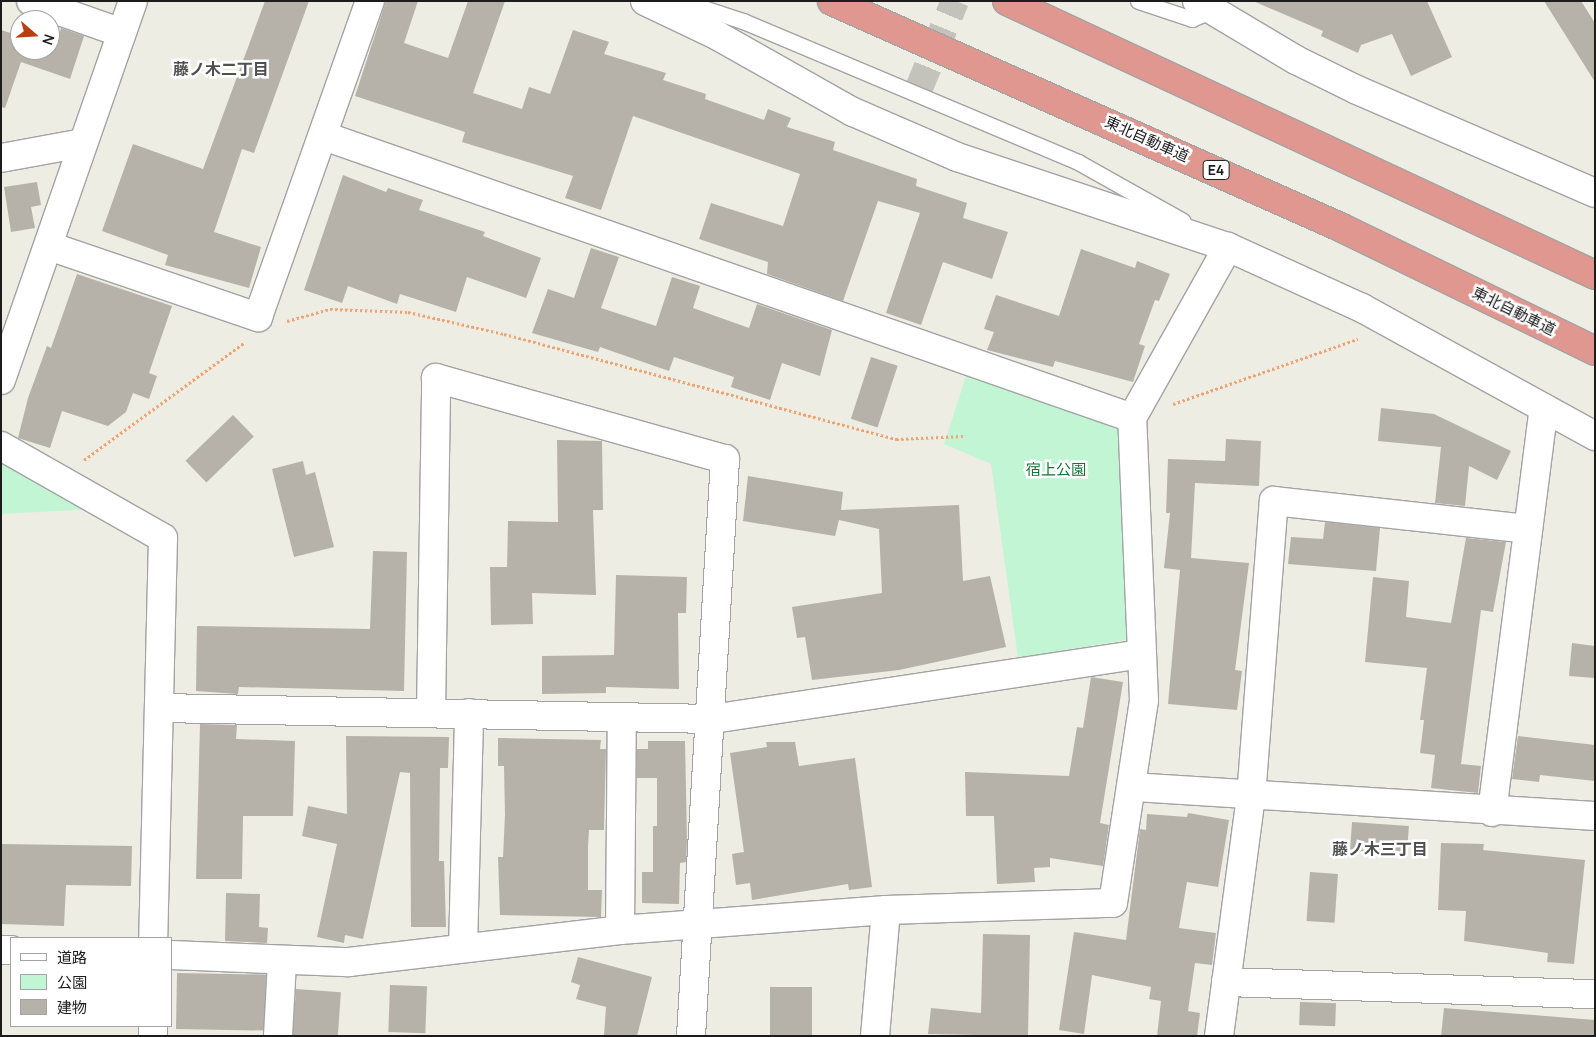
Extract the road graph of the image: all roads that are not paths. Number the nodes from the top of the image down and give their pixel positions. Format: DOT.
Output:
graph roads {
  1 [pos="31,1"];
  2 [pos="133,1"];
  3 [pos="370,1"];
  4 [pos="645,1"];
  5 [pos="682,1"];
  6 [pos="832,1"];
  7 [pos="1006,1"];
  8 [pos="1138,1"];
  9 [pos="1210,4"];
  10 [pos="122,33"];
  11 [pos="324,136"];
  12 [pos="83,143"];
  13 [pos="1,158"];
  14 [pos="1595,193"];
  15 [pos="49,246"];
  16 [pos="1228,247"];
  17 [pos="1595,275"];
  18 [pos="1595,351"];
  19 [pos="1,380"];
  20 [pos="1544,408"];
  21 [pos="1132,418"];
  22 [pos="1595,436"];
  23 [pos="1,446"];
  24 [pos="1526,529"];
  25 [pos="1140,654"];
  26 [pos="160,708"];
  27 [pos="431,712"];
  28 [pos="469,713"];
  29 [pos="622,717"];
  30 [pos="712,719"];
  31 [pos="1133,787"];
  32 [pos="1251,797"];
  33 [pos="1492,812"];
  34 [pos="1595,816"];
  35 [pos="886,910"];
  36 [pos="700,924"];
  37 [pos="620,930"];
  38 [pos="153,937"];
  39 [pos="463,948"];
  40 [pos="172,955"];
  41 [pos="282,962"];
  42 [pos="1226,982"];
  43 [pos="1595,994"];
  44 [pos="278,1036"];
  45 [pos="691,1036"];
  46 [pos="875,1036"];
  47 [pos="1219,1036"];
  1 -- 10 [label="street"];
  2 -- 10 [label="street"];
  3 -- 11 [label="street"];
  4 -- 16 [label="street"];
  5 -- 16 [label="lane"];
  6 -- 18 [label="highway, 東北自動車道 / E4"];
  7 -- 17 [label="highway"];
  8 -- 9 [label="lane"];
  9 -- 14 [label="street"];
  10 -- 12 [label="street"];
  11 -- 15 [label="street"];
  11 -- 21 [label="street"];
  12 -- 13 [label="street"];
  12 -- 15 [label="street"];
  15 -- 19 [label="street"];
  16 -- 20 [label="street"];
  16 -- 21 [label="street"];
  20 -- 22 [label="street"];
  20 -- 24 [label="street"];
  21 -- 25 [label="street"];
  23 -- 26 [label="street"];
  24 -- 32 [label="street"];
  24 -- 33 [label="street"];
  25 -- 30 [label="street"];
  25 -- 31 [label="street"];
  26 -- 27 [label="street"];
  26 -- 38 [label="street"];
  27 -- 28 [label="street"];
  27 -- 30 [label="street"];
  28 -- 29 [label="street"];
  28 -- 39 [label="street"];
  29 -- 30 [label="street"];
  29 -- 37 [label="street"];
  30 -- 36 [label="street"];
  31 -- 32 [label="street"];
  31 -- 35 [label="street"];
  32 -- 33 [label="street"];
  32 -- 42 [label="street"];
  33 -- 34 [label="street"];
  35 -- 36 [label="street"];
  35 -- 46 [label="street"];
  36 -- 37 [label="street"];
  36 -- 45 [label="street"];
  37 -- 39 [label="street"];
  39 -- 41 [label="street"];
  40 -- 41 [label="street"];
  41 -- 44 [label="street"];
  42 -- 43 [label="street"];
  42 -- 47 [label="street"];
}
